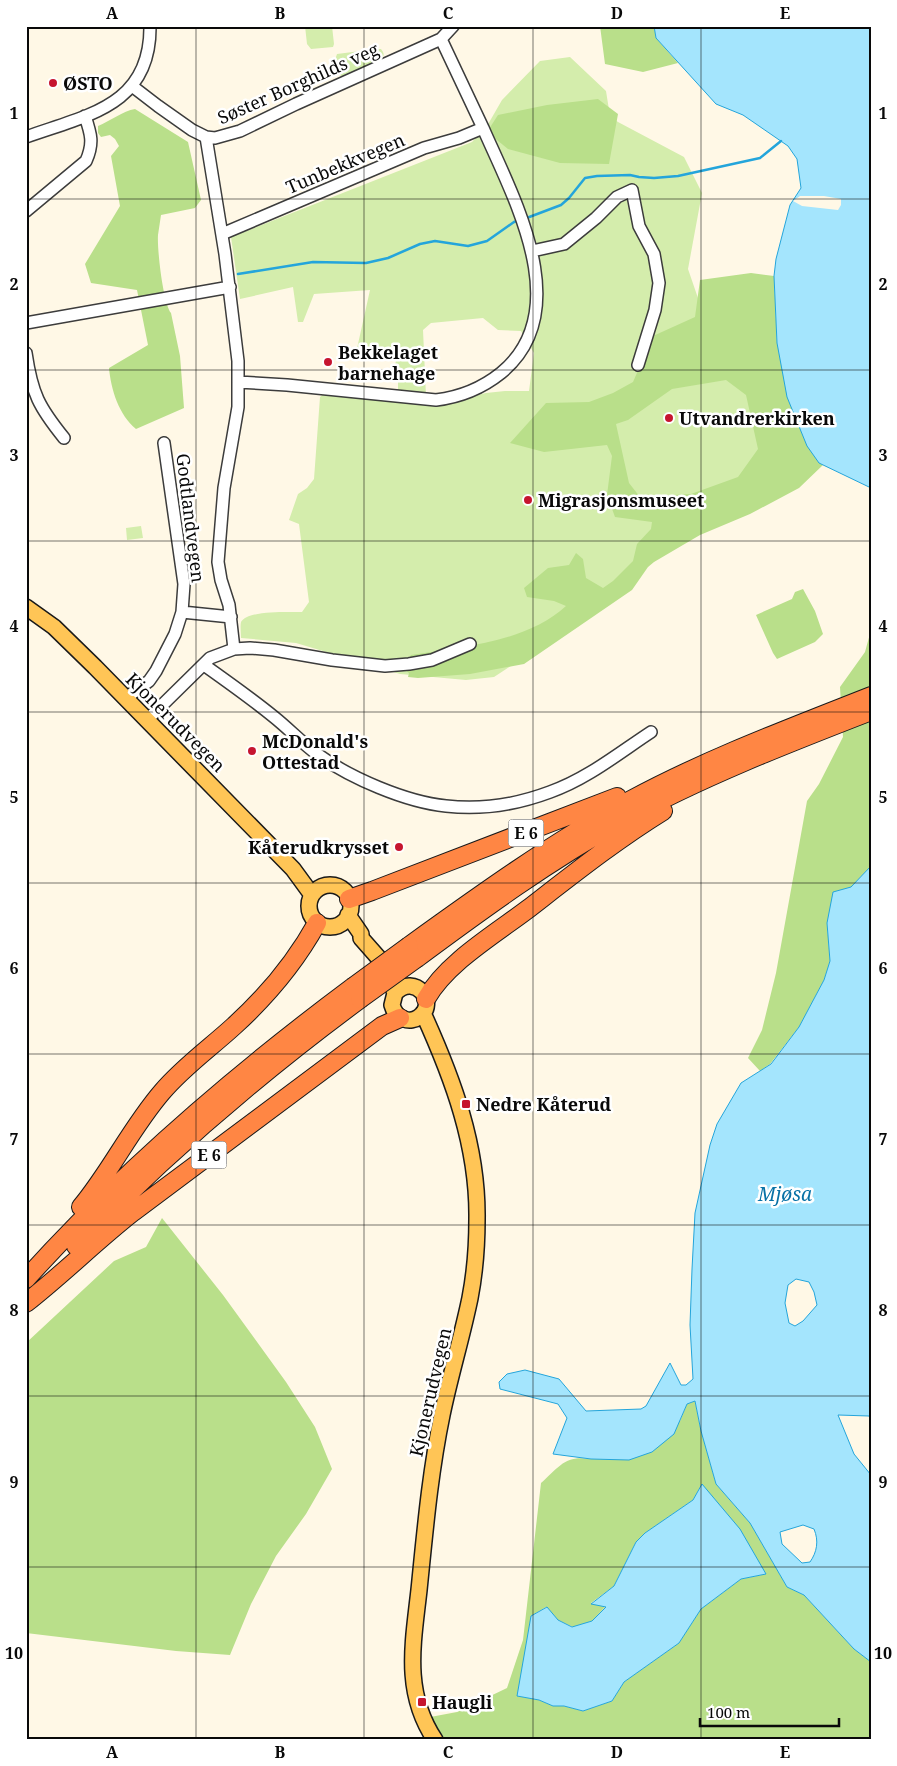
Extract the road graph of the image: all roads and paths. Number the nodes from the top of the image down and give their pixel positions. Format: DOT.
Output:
graph roads {
  1 [pos="150,26"];
  2 [pos="453,26"];
  3 [pos="441,39"];
  4 [pos="132,86"];
  5 [pos="85,116"];
  6 [pos="483,128"];
  7 [pos="26,136"];
  8 [pos="206,137"];
  9 [pos="26,211"];
  10 [pos="222,234"];
  11 [pos="532,251"];
  12 [pos="230,286"];
  13 [pos="26,323"];
  14 [pos="26,354"];
  15 [pos="638,365"];
  16 [pos="238,382"];
  17 [pos="64,438"];
  18 [pos="164,443"];
  19 [pos="26,607"];
  20 [pos="182,612"];
  21 [pos="230,617"];
  22 [pos="470,644"];
  23 [pos="234,649"];
  24 [pos="204,664"];
  25 [pos="871,696"];
  26 [pos="126,698"];
  27 [pos="871,712"];
  28 [pos="147,720"];
  29 [pos="651,732"];
  30 [pos="707,771"];
  31 [pos="316,892"];
  32 [pos="349,907"];
  33 [pos="317,923"];
  34 [pos="337,926"];
  35 [pos="361,938"];
  36 [pos="383,964"];
  37 [pos="409,986"];
  38 [pos="356,993"];
  39 [pos="395,993"];
  40 [pos="416,1013"];
  41 [pos="43,1260"];
  42 [pos="26,1279"];
  43 [pos="26,1301"];
  44 [pos="435,1740"];
  1 -- 4 [label="street"];
  2 -- 3 [label="street, Søster Borghilds veg"];
  3 -- 6 [label="street"];
  3 -- 8 [label="street, Søster Borghilds veg"];
  4 -- 5 [label="street"];
  4 -- 8 [label="street, Søster Borghilds veg"];
  5 -- 7 [label="street"];
  5 -- 9 [label="street"];
  6 -- 10 [label="street, Tunbekkvegen"];
  6 -- 11 [label="street"];
  8 -- 10 [label="street"];
  10 -- 12 [label="street"];
  11 -- 15 [label="street"];
  11 -- 16 [label="street"];
  12 -- 13 [label="street"];
  12 -- 16 [label="street"];
  14 -- 17 [label="street"];
  16 -- 21 [label="street"];
  18 -- 20 [label="street, Godtlandvegen"];
  19 -- 26 [label="main road, Kjonerudvegen"];
  20 -- 21 [label="street"];
  20 -- 26 [label="street, Godtlandvegen"];
  21 -- 23 [label="street"];
  22 -- 23 [label="street"];
  23 -- 24 [label="street"];
  24 -- 28 [label="street"];
  24 -- 29 [label="street"];
  25 -- 30 [label="highway, E 6"];
  26 -- 28 [label="main road, Kjonerudvegen"];
  27 -- 30 [label="highway, E 6"];
  28 -- 31 [label="main road, Kjonerudvegen"];
  30 -- 32 [label="highway, E 6"];
  30 -- 38 [label="highway, E 6, bridge"];
  30 -- 40 [label="highway, E 6"];
  31 -- 32 [label="main road, Kjonerudvegen"];
  31 -- 33 [label="main road"];
  32 -- 34 [label="main road"];
  32 -- 35 [label="main road, Kjonerudvegen"];
  33 -- 34 [label="main road, Kjonerudvegen"];
  33 -- 41 [label="highway, E 6"];
  34 -- 35 [label="main road, Kjonerudvegen"];
  35 -- 36 [label="main road, Kjonerudvegen"];
  36 -- 37 [label="main road, Kjonerudvegen"];
  36 -- 39 [label="main road, Kjonerudvegen"];
  37 -- 39 [label="main road"];
  37 -- 40 [label="main road, Kjonerudvegen"];
  38 -- 41 [label="highway, E 6"];
  38 -- 43 [label="highway, E 6"];
  39 -- 40 [label="main road, Kjonerudvegen"];
  40 -- 43 [label="highway, E 6"];
  40 -- 44 [label="main road, Kjonerudvegen"];
  41 -- 42 [label="highway, E 6"];
}
